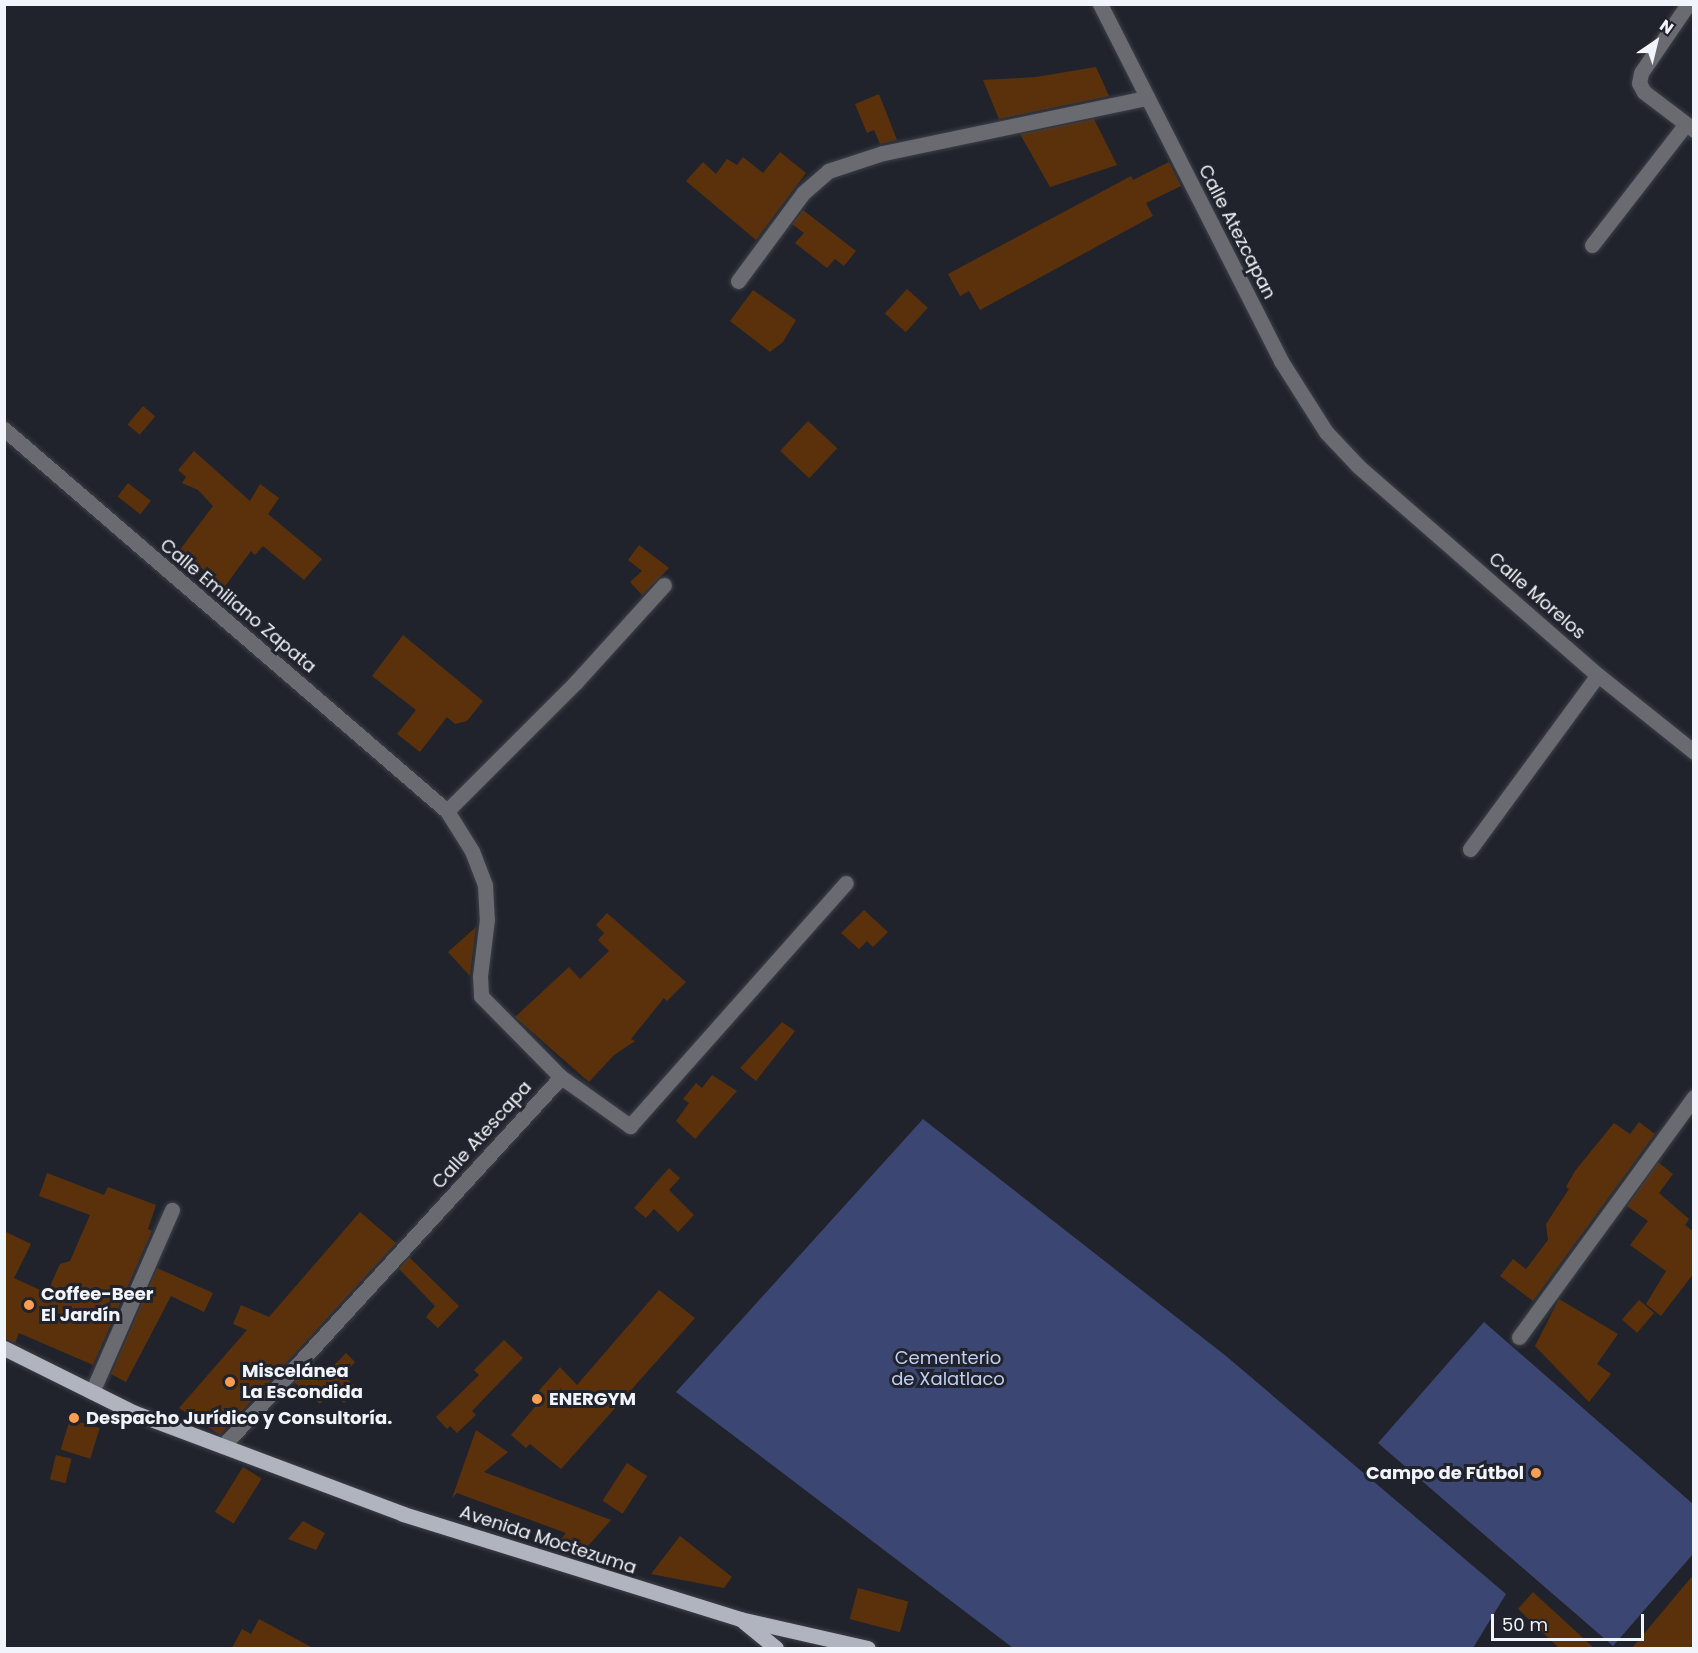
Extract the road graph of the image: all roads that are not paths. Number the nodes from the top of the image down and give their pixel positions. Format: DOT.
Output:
graph roads {
  1 [pos="1100,4"];
  2 [pos="1688,4"];
  3 [pos="1146,98"];
  4 [pos="1690,127"];
  5 [pos="1592,244"];
  6 [pos="738,281"];
  7 [pos="4,429"];
  8 [pos="1358,466"];
  9 [pos="664,585"];
  10 [pos="1598,675"];
  11 [pos="1694,752"];
  12 [pos="447,812"];
  13 [pos="1470,849"];
  14 [pos="846,884"];
  15 [pos="561,1077"];
  16 [pos="1694,1097"];
  17 [pos="172,1210"];
  18 [pos="1519,1337"];
  19 [pos="4,1348"];
  20 [pos="92,1392"];
  21 [pos="223,1446"];
  22 [pos="740,1619"];
  23 [pos="776,1648"];
  24 [pos="868,1648"];
  1 -- 3 [label="street, Calle Atezcapan"];
  2 -- 4 [label="street"];
  3 -- 6 [label="street"];
  3 -- 8 [label="street, Calle Atezcapan"];
  4 -- 5 [label="street"];
  7 -- 12 [label="street, Calle Emiliano Zapata"];
  8 -- 10 [label="street, Calle Morelos"];
  9 -- 12 [label="street"];
  10 -- 11 [label="street, Calle Morelos"];
  10 -- 13 [label="street"];
  12 -- 15 [label="street"];
  14 -- 15 [label="street"];
  15 -- 21 [label="street, Calle Atescapa"];
  16 -- 18 [label="street"];
  17 -- 20 [label="street"];
  19 -- 20 [label="main road, Avenida Moctezuma"];
  20 -- 21 [label="main road, Avenida Moctezuma"];
  21 -- 22 [label="main road, Avenida Moctezuma"];
  22 -- 23 [label="main road"];
  22 -- 24 [label="main road, Avenida Moctezuma"];
}
